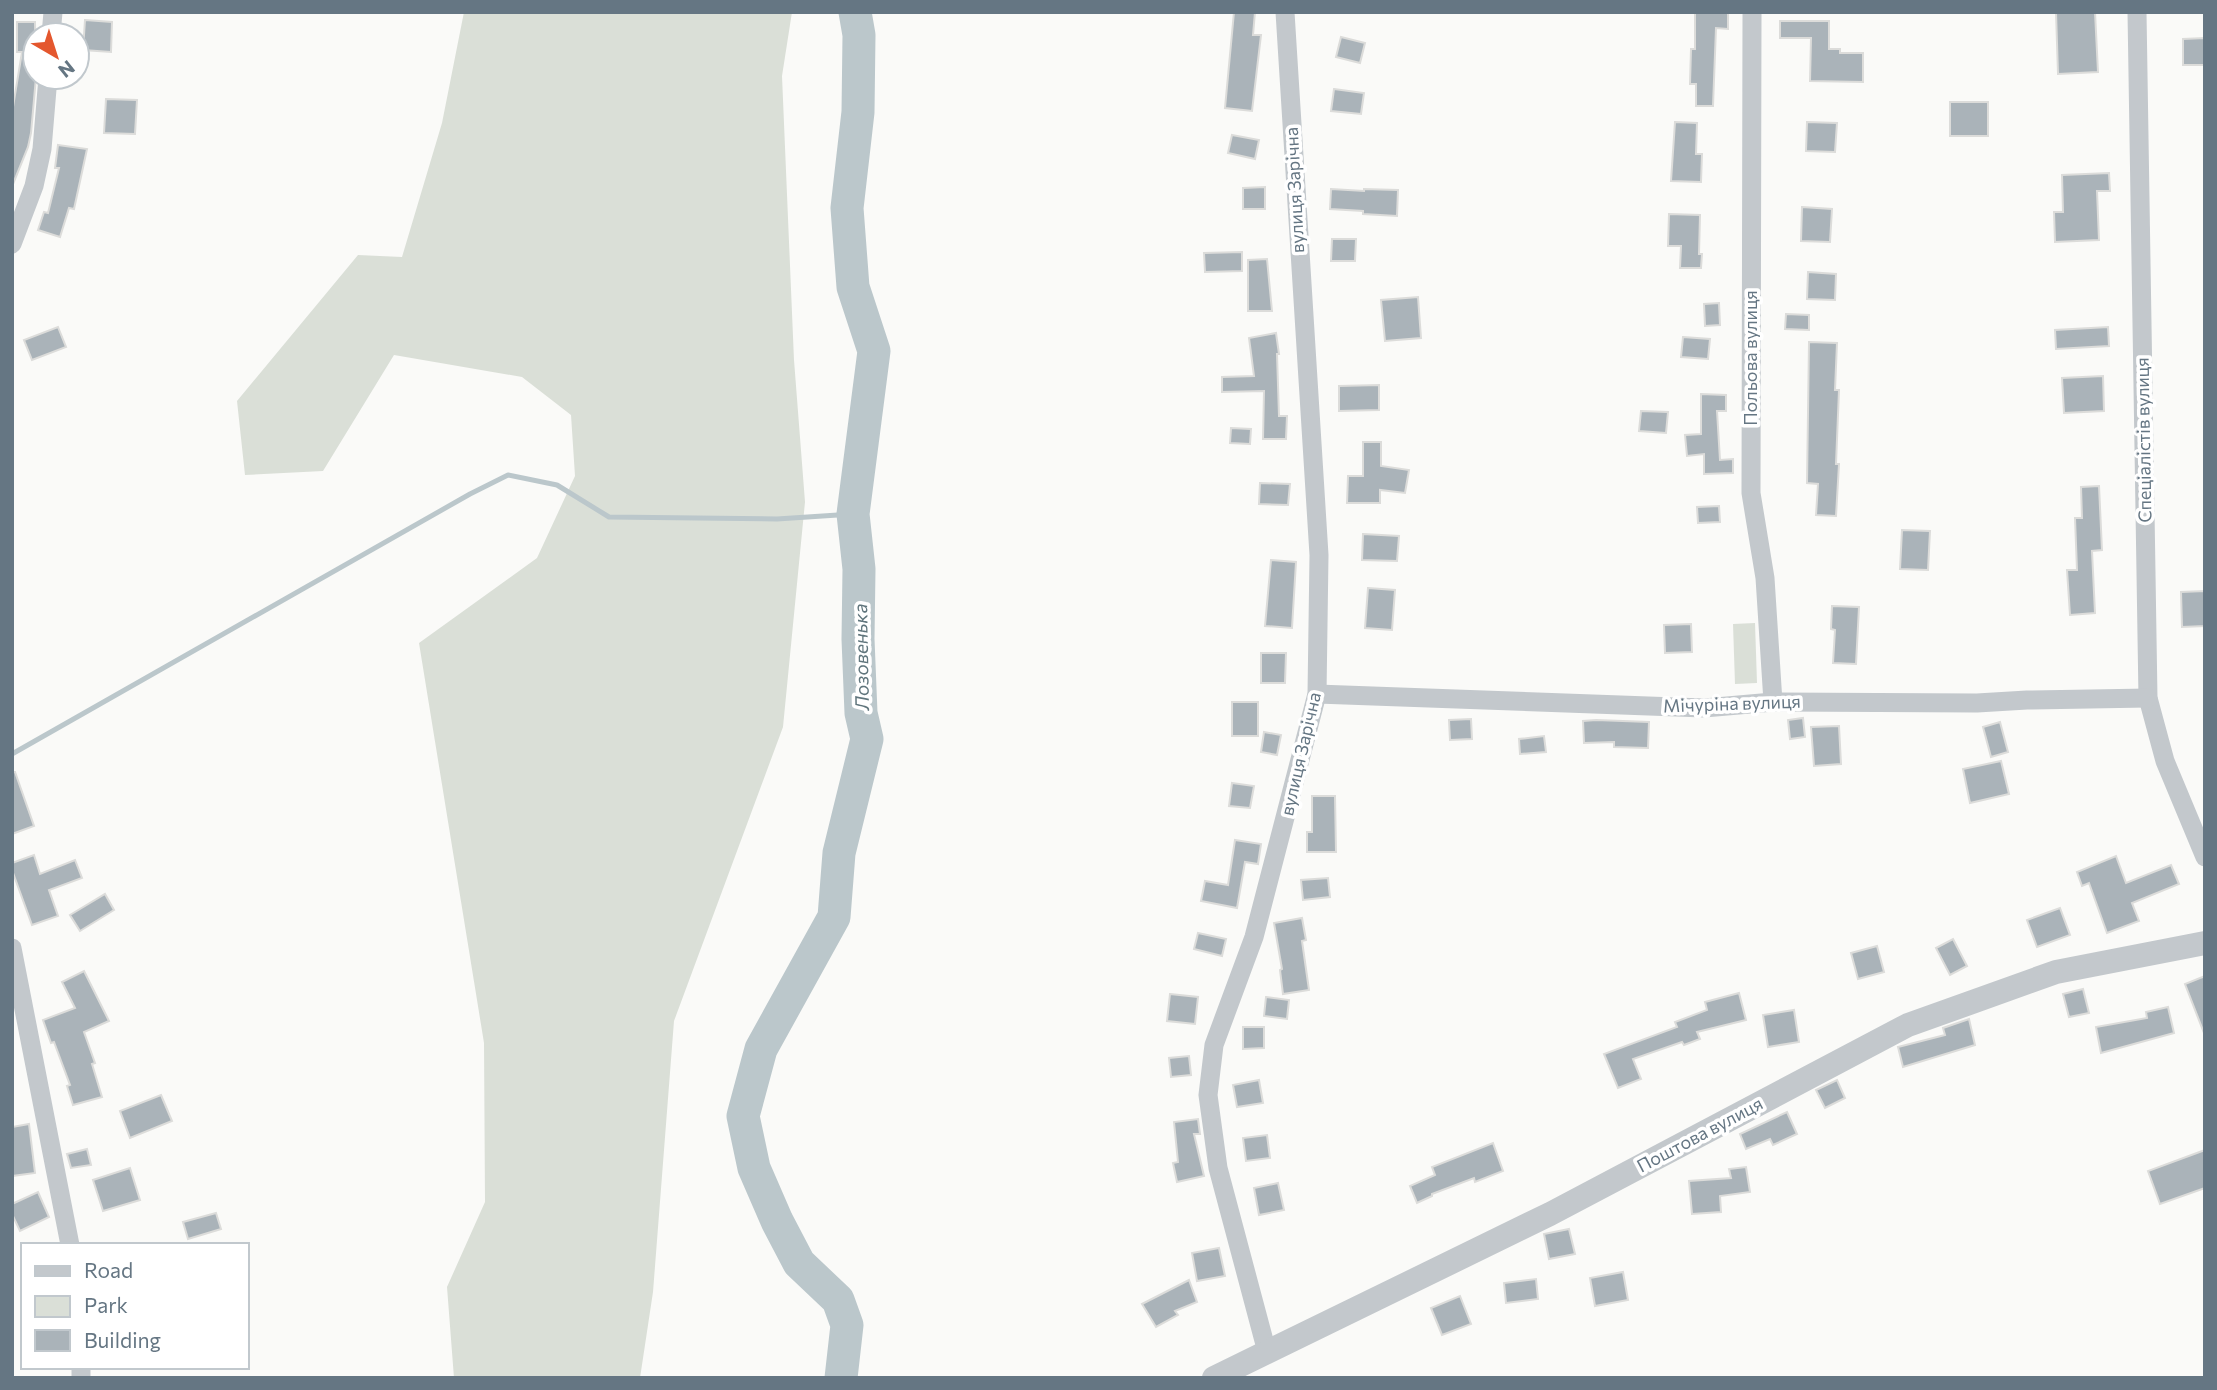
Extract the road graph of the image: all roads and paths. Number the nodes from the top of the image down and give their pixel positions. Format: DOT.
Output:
graph roads {
  1 [pos="1285,12"];
  2 [pos="1752,12"];
  3 [pos="2137,12"];
  4 [pos="47,91"];
  5 [pos="12,244"];
  6 [pos="1317,694"];
  7 [pos="2148,698"];
  8 [pos="1773,702"];
  9 [pos="2205,857"];
  10 [pos="2205,943"];
  11 [pos="12,948"];
  12 [pos="70,1243"];
  13 [pos="1267,1352"];
  14 [pos="1214,1378"];
  1 -- 6 [label="street, вулиця Зарічна"];
  2 -- 8 [label="street, Польова вулиця"];
  3 -- 7 [label="street, Спеціалістів вулиця"];
  4 -- 5 [label="street"];
  6 -- 8 [label="street, Мічуріна вулиця"];
  6 -- 13 [label="street, вулиця Зарічна"];
  7 -- 8 [label="street, Мічуріна вулиця"];
  7 -- 9 [label="street, Спеціалістів вулиця"];
  10 -- 13 [label="street, Поштова вулиця"];
  11 -- 12 [label="street"];
  13 -- 14 [label="street, Поштова вулиця"];
}
